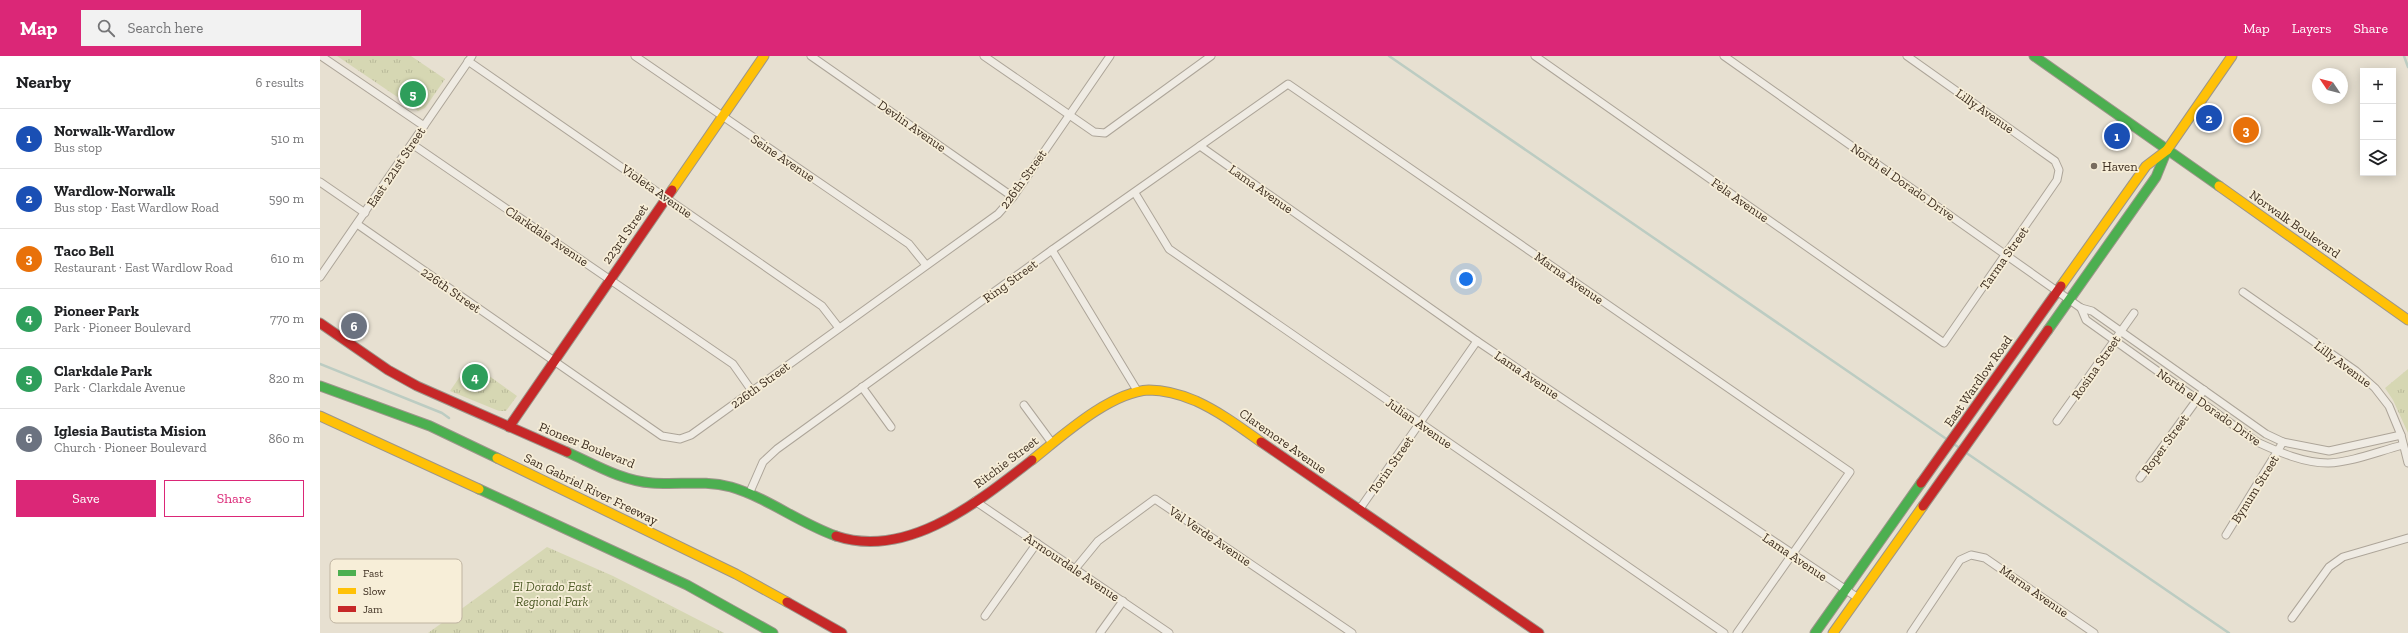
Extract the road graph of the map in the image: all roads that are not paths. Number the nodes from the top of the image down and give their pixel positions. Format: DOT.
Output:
graph roads {
  1 [pos="321,56"];
  2 [pos="635,56"];
  3 [pos="764,56"];
  4 [pos="811,56"];
  5 [pos="984,56"];
  6 [pos="1110,56"];
  7 [pos="1211,56"];
  8 [pos="1535,56"];
  9 [pos="1724,56"];
  10 [pos="1907,56"];
  11 [pos="2034,56"];
  12 [pos="2232,56"];
  13 [pos="470,58"];
  14 [pos="1288,84"];
  15 [pos="1069,114"];
  16 [pos="723,116"];
  17 [pos="424,126"];
  18 [pos="412,144"];
  19 [pos="1200,146"];
  20 [pos="2167,150"];
  21 [pos="2059,170"];
  22 [pos="320,182"];
  23 [pos="1135,193"];
  24 [pos="1014,197"];
  25 [pos="666,198"];
  26 [pos="365,213"];
  27 [pos="357,224"];
  28 [pos="1052,250"];
  29 [pos="2006,255"];
  30 [pos="926,265"];
  31 [pos="320,277"];
  32 [pos="610,279"];
  33 [pos="2057,291"];
  34 [pos="2243,292"];
  35 [pos="2069,300"];
  36 [pos="2081,308"];
  37 [pos="2134,313"];
  38 [pos="2408,320"];
  39 [pos="320,323"];
  40 [pos="839,328"];
  41 [pos="2121,331"];
  42 [pos="1478,341"];
  43 [pos="2115,341"];
  44 [pos="1944,344"];
  45 [pos="2158,358"];
  46 [pos="554,361"];
  47 [pos="2152,367"];
  48 [pos="320,386"];
  49 [pos="862,387"];
  50 [pos="752,390"];
  51 [pos="2204,390"];
  52 [pos="1138,392"];
  53 [pos="2197,400"];
  54 [pos="1024,405"];
  55 [pos="320,416"];
  56 [pos="2057,421"];
  57 [pos="1419,424"];
  58 [pos="509,427"];
  59 [pos="891,427"];
  60 [pos="2401,435"];
  61 [pos="2284,442"];
  62 [pos="1052,443"];
  63 [pos="2403,445"];
  64 [pos="2337,449"];
  65 [pos="2279,452"];
  66 [pos="2341,461"];
  67 [pos="2408,463"];
  68 [pos="2140,478"];
  69 [pos="749,494"];
  70 [pos="975,501"];
  71 [pos="1359,510"];
  72 [pos="2226,535"];
  73 [pos="2408,538"];
  74 [pos="885,542"];
  75 [pos="1037,542"];
  76 [pos="1791,555"];
  77 [pos="1075,569"];
  78 [pos="1845,590"];
  79 [pos="1858,598"];
  80 [pos="1123,602"];
  81 [pos="985,616"];
  82 [pos="2292,618"];
  83 [pos="773,633"];
  84 [pos="842,633"];
  85 [pos="1100,633"];
  86 [pos="1169,633"];
  87 [pos="1352,633"];
  88 [pos="1539,633"];
  89 [pos="1724,633"];
  90 [pos="1737,633"];
  91 [pos="1815,633"];
  92 [pos="1833,633"];
  93 [pos="1911,633"];
  94 [pos="2094,633"];
  1 -- 17 [label="street"];
  2 -- 16 [label="street, Seine Avenue"];
  3 -- 16 [label="main road, 223rd Street"];
  4 -- 24 [label="street, Devlin Avenue"];
  5 -- 15 [label="street"];
  6 -- 15 [label="street, 226th Street"];
  7 -- 15 [label="street"];
  8 -- 44 [label="street, Fela Avenue"];
  9 -- 29 [label="street, North el Dorado Drive"];
  10 -- 21 [label="street, Lilly Avenue"];
  11 -- 20 [label="main road, Norwalk Boulevard"];
  12 -- 20 [label="main road, East Wardlow Road"];
  13 -- 17 [label="street, East 221st Street"];
  13 -- 25 [label="street, Violeta Avenue"];
  14 -- 19 [label="street, Ring Street"];
  14 -- 76 [label="street, Marna Avenue"];
  15 -- 24 [label="street, 226th Street"];
  16 -- 25 [label="main road, 223rd Street"];
  16 -- 30 [label="street, Seine Avenue"];
  17 -- 18 [label="street, East 221st Street"];
  18 -- 26 [label="street, East 221st Street"];
  18 -- 32 [label="street, Clarkdale Avenue"];
  19 -- 23 [label="street, Ring Street"];
  19 -- 42 [label="street, Lama Avenue"];
  20 -- 33 [label="main road, East Wardlow Road"];
  20 -- 35 [label="main road, East Wardlow Road"];
  20 -- 38 [label="main road, Norwalk Boulevard"];
  21 -- 29 [label="street, Tarma Street"];
  22 -- 26 [label="street"];
  23 -- 28 [label="street, Ring Street"];
  23 -- 57 [label="street, Julian Avenue"];
  24 -- 30 [label="street, 226th Street"];
  25 -- 32 [label="main road, 223rd Street"];
  25 -- 40 [label="street, Violeta Avenue"];
  26 -- 27 [label="street, East 221st Street"];
  27 -- 31 [label="street, East 221st Street"];
  27 -- 46 [label="street, 226th Street"];
  28 -- 49 [label="street, Ring Street"];
  28 -- 52 [label="street"];
  29 -- 33 [label="street, North el Dorado Drive"];
  29 -- 44 [label="street, Tarma Street"];
  30 -- 40 [label="street, 226th Street"];
  32 -- 46 [label="main road, 223rd Street"];
  32 -- 50 [label="street, Clarkdale Avenue"];
  33 -- 35 [label="street, North el Dorado Drive"];
  33 -- 78 [label="main road, East Wardlow Road"];
  34 -- 60 [label="street, Lilly Avenue"];
  35 -- 36 [label="street, North el Dorado Drive"];
  35 -- 79 [label="main road, East Wardlow Road"];
  36 -- 41 [label="street, North el Dorado Drive"];
  36 -- 43 [label="street, North el Dorado Drive"];
  37 -- 41 [label="street, Rosina Street"];
  39 -- 58 [label="main road, Pioneer Boulevard"];
  40 -- 50 [label="street, 226th Street"];
  41 -- 43 [label="street, Rosina Street"];
  41 -- 45 [label="street, North el Dorado Drive"];
  42 -- 57 [label="street, Torin Street"];
  42 -- 76 [label="street, Lama Avenue"];
  43 -- 47 [label="street, North el Dorado Drive"];
  43 -- 56 [label="street, Rosina Street"];
  45 -- 47 [label="street"];
  45 -- 51 [label="street, North el Dorado Drive"];
  46 -- 50 [label="street, 226th Street"];
  46 -- 58 [label="main road, 223rd Street"];
  47 -- 53 [label="street, North el Dorado Drive"];
  48 -- 84 [label="main road, San Gabriel River Freeway"];
  49 -- 59 [label="street"];
  49 -- 69 [label="street, Ring Street"];
  51 -- 53 [label="street, Roper Street"];
  51 -- 61 [label="street, North el Dorado Drive"];
  52 -- 62 [label="main road, Ritchie Street"];
  52 -- 71 [label="main road, Claremore Avenue"];
  53 -- 65 [label="street, North el Dorado Drive"];
  53 -- 68 [label="street, Roper Street"];
  54 -- 62 [label="street"];
  55 -- 83 [label="main road"];
  57 -- 71 [label="street, Torin Street"];
  57 -- 89 [label="street, Julian Avenue"];
  58 -- 69 [label="main road, Pioneer Boulevard"];
  60 -- 63 [label="street, Lilly Avenue"];
  60 -- 64 [label="street, North el Dorado Drive"];
  61 -- 64 [label="street, North el Dorado Drive"];
  61 -- 65 [label="street, Bynum Street"];
  62 -- 70 [label="main road, Ritchie Street"];
  63 -- 66 [label="street, North el Dorado Drive"];
  63 -- 67 [label="street, Lilly Avenue"];
  64 -- 66 [label="street"];
  65 -- 66 [label="street, North el Dorado Drive"];
  65 -- 72 [label="street, Bynum Street"];
  69 -- 74 [label="main road, Pioneer Boulevard"];
  70 -- 74 [label="main road, Ritchie Street"];
  70 -- 75 [label="street, Armourdale Avenue"];
  71 -- 88 [label="main road, Claremore Avenue"];
  73 -- 82 [label="street"];
  75 -- 77 [label="street, Armourdale Avenue"];
  75 -- 81 [label="street"];
  76 -- 78 [label="street, Lama Avenue"];
  76 -- 90 [label="street"];
  77 -- 80 [label="street, Armourdale Avenue"];
  77 -- 87 [label="street, Val Verde Avenue"];
  78 -- 79 [label="street, Lama Avenue"];
  78 -- 91 [label="main road, East Wardlow Road"];
  79 -- 92 [label="main road, East Wardlow Road"];
  80 -- 85 [label="street"];
  80 -- 86 [label="street, Armourdale Avenue"];
  93 -- 94 [label="street, Marna Avenue"];
}
